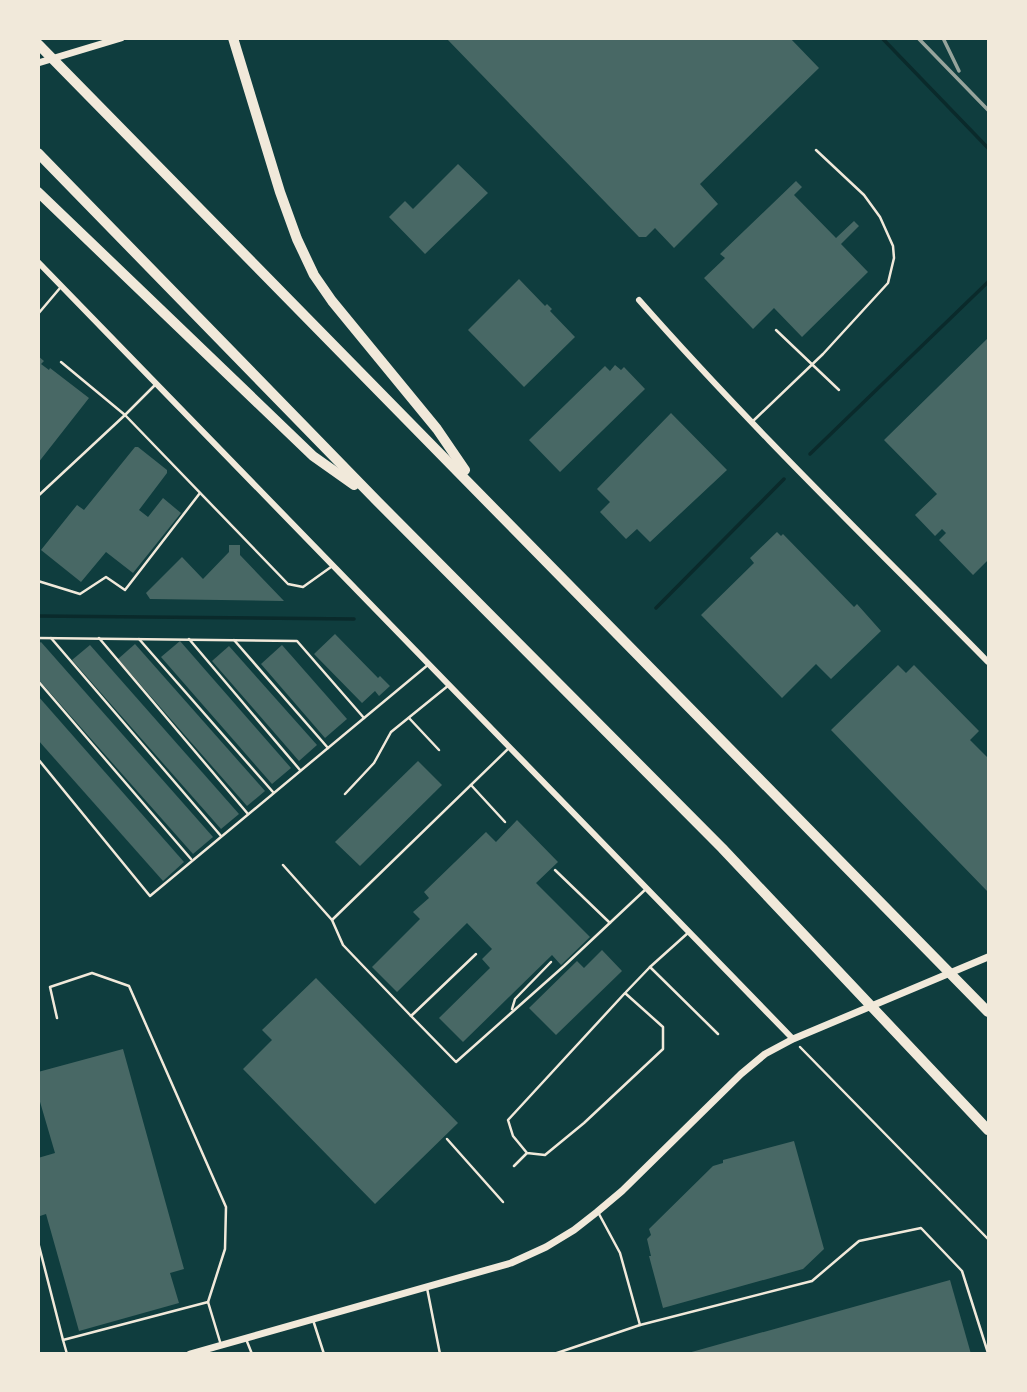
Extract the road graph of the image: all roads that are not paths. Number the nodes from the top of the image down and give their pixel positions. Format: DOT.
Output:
graph roads {
  1 [pos="121,38"];
  2 [pos="233,38"];
  3 [pos="38,44"];
  4 [pos="38,63"];
  5 [pos="816,150"];
  6 [pos="38,153"];
  7 [pos="38,192"];
  8 [pos="38,262"];
  9 [pos="62,286"];
  10 [pos="639,300"];
  11 [pos="38,314"];
  12 [pos="776,330"];
  13 [pos="61,362"];
  14 [pos="813,364"];
  15 [pos="156,384"];
  16 [pos="839,390"];
  17 [pos="125,415"];
  18 [pos="752,422"];
  19 [pos="200,493"];
  20 [pos="483,495"];
  21 [pos="38,496"];
  22 [pos="379,502"];
  23 [pos="334,566"];
  24 [pos="38,581"];
  25 [pos="38,638"];
  26 [pos="51,638"];
  27 [pos="99,638"];
  28 [pos="139,639"];
  29 [pos="189,639"];
  30 [pos="234,640"];
  31 [pos="989,662"];
  32 [pos="429,664"];
  33 [pos="38,681"];
  34 [pos="449,685"];
  35 [pos="364,718"];
  36 [pos="409,718"];
  37 [pos="510,747"];
  38 [pos="328,748"];
  39 [pos="439,750"];
  40 [pos="38,759"];
  41 [pos="300,771"];
  42 [pos="471,785"];
  43 [pos="274,793"];
  44 [pos="345,794"];
  45 [pos="248,814"];
  46 [pos="505,822"];
  47 [pos="221,836"];
  48 [pos="192,860"];
  49 [pos="284,865"];
  50 [pos="555,870"];
  51 [pos="647,888"];
  52 [pos="332,920"];
  53 [pos="610,923"];
  54 [pos="689,932"];
  55 [pos="476,954"];
  56 [pos="989,957"];
  57 [pos="551,962"];
  58 [pos="650,967"];
  59 [pos="625,993"];
  60 [pos="511,1012"];
  61 [pos="989,1012"];
  62 [pos="411,1016"];
  63 [pos="57,1018"];
  64 [pos="718,1034"];
  65 [pos="793,1039"];
  66 [pos="989,1130"];
  67 [pos="447,1139"];
  68 [pos="527,1153"];
  69 [pos="514,1166"];
  70 [pos="503,1202"];
  71 [pos="597,1212"];
  72 [pos="38,1242"];
  73 [pos="427,1288"];
  74 [pos="208,1302"];
  75 [pos="313,1320"];
  76 [pos="640,1325"];
  77 [pos="246,1339"];
  78 [pos="63,1340"];
  79 [pos="221,1345"];
  80 [pos="67,1353"];
  81 [pos="190,1353"];
  82 [pos="252,1353"];
  83 [pos="324,1353"];
  84 [pos="440,1353"];
  85 [pos="554,1353"];
  86 [pos="989,1353"];
  1 -- 4 [label="street"];
  2 -- 20 [label="highway"];
  3 -- 20 [label="highway"];
  5 -- 14 [label="lane"];
  6 -- 22 [label="highway"];
  7 -- 22 [label="highway"];
  8 -- 9 [label="street"];
  9 -- 11 [label="lane"];
  9 -- 15 [label="street"];
  10 -- 18 [label="street"];
  12 -- 14 [label="lane"];
  13 -- 17 [label="lane"];
  14 -- 16 [label="lane"];
  14 -- 18 [label="lane"];
  15 -- 17 [label="lane"];
  15 -- 23 [label="street"];
  17 -- 19 [label="lane"];
  17 -- 21 [label="lane"];
  18 -- 31 [label="street"];
  19 -- 23 [label="lane"];
  19 -- 24 [label="lane"];
  20 -- 61 [label="highway"];
  22 -- 66 [label="highway"];
  23 -- 32 [label="street"];
  25 -- 26 [label="lane"];
  26 -- 27 [label="lane"];
  26 -- 47 [label="lane"];
  27 -- 28 [label="lane"];
  27 -- 45 [label="lane"];
  28 -- 29 [label="lane"];
  28 -- 43 [label="lane"];
  29 -- 30 [label="lane"];
  29 -- 41 [label="lane"];
  30 -- 35 [label="lane"];
  30 -- 38 [label="lane"];
  32 -- 34 [label="street"];
  32 -- 35 [label="lane"];
  33 -- 48 [label="lane"];
  34 -- 36 [label="lane"];
  34 -- 37 [label="street"];
  35 -- 38 [label="lane"];
  36 -- 39 [label="lane"];
  36 -- 44 [label="lane"];
  37 -- 42 [label="lane"];
  37 -- 51 [label="street"];
  38 -- 41 [label="lane"];
  40 -- 48 [label="lane"];
  41 -- 43 [label="lane"];
  42 -- 46 [label="lane"];
  42 -- 52 [label="lane"];
  43 -- 45 [label="lane"];
  45 -- 47 [label="lane"];
  47 -- 48 [label="lane"];
  49 -- 52 [label="lane"];
  50 -- 53 [label="lane"];
  51 -- 53 [label="lane"];
  51 -- 54 [label="street"];
  52 -- 62 [label="lane"];
  53 -- 60 [label="lane"];
  54 -- 58 [label="lane"];
  54 -- 65 [label="street"];
  55 -- 62 [label="lane"];
  56 -- 65 [label="street"];
  57 -- 60 [label="lane"];
  58 -- 59 [label="lane"];
  58 -- 64 [label="lane"];
  59 -- 68 [label="lane"];
  59 -- 68 [label="lane"];
  60 -- 62 [label="lane"];
  63 -- 74 [label="lane"];
  65 -- 71 [label="street"];
  67 -- 70 [label="lane"];
  68 -- 69 [label="lane"];
  71 -- 73 [label="street"];
  71 -- 76 [label="lane"];
  72 -- 78 [label="lane"];
  73 -- 75 [label="street"];
  73 -- 84 [label="lane"];
  74 -- 78 [label="lane"];
  74 -- 79 [label="lane"];
  75 -- 77 [label="street"];
  75 -- 83 [label="lane"];
  76 -- 85 [label="lane"];
  76 -- 86 [label="lane"];
  77 -- 79 [label="street"];
  77 -- 82 [label="lane"];
  78 -- 80 [label="lane"];
  79 -- 81 [label="street"];
}
